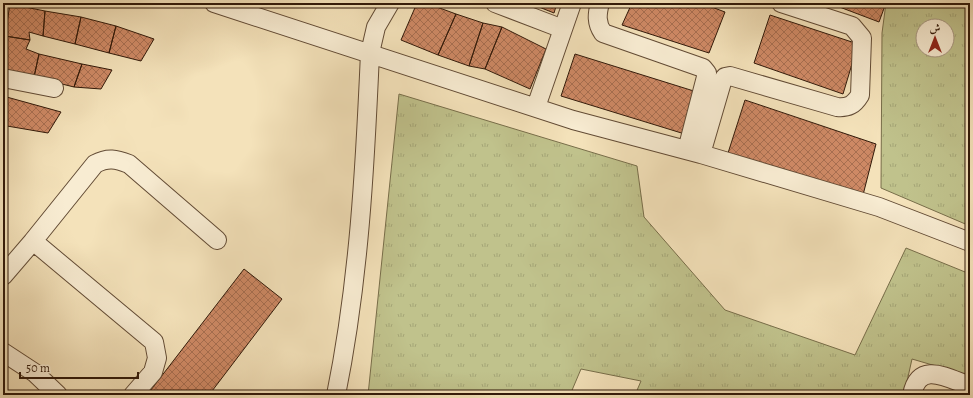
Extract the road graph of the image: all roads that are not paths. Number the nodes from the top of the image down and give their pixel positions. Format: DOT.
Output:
graph roads {
  1 [pos="214,3"];
  2 [pos="390,3"];
  3 [pos="495,3"];
  4 [pos="572,3"];
  5 [pos="600,3"];
  6 [pos="781,3"];
  7 [pos="243,7"];
  8 [pos="563,29"];
  9 [pos="370,53"];
  10 [pos="3,78"];
  11 [pos="54,88"];
  12 [pos="536,107"];
  13 [pos="694,152"];
  14 [pos="217,240"];
  15 [pos="33,241"];
  16 [pos="970,242"];
  17 [pos="3,276"];
  18 [pos="3,352"];
  19 [pos="970,386"];
  20 [pos="57,395"];
  21 [pos="133,395"];
  22 [pos="336,395"];
  23 [pos="912,395"];
  1 -- 7 [label="street"];
  2 -- 9 [label="street"];
  3 -- 8 [label="street"];
  4 -- 8 [label="street"];
  5 -- 13 [label="street"];
  6 -- 13 [label="street"];
  7 -- 9 [label="street"];
  8 -- 12 [label="street"];
  9 -- 12 [label="street"];
  9 -- 22 [label="street"];
  10 -- 11 [label="street"];
  12 -- 13 [label="street"];
  13 -- 16 [label="street"];
  14 -- 15 [label="street"];
  15 -- 17 [label="street"];
  15 -- 21 [label="street"];
  18 -- 20 [label="street"];
  19 -- 23 [label="street"];
}
